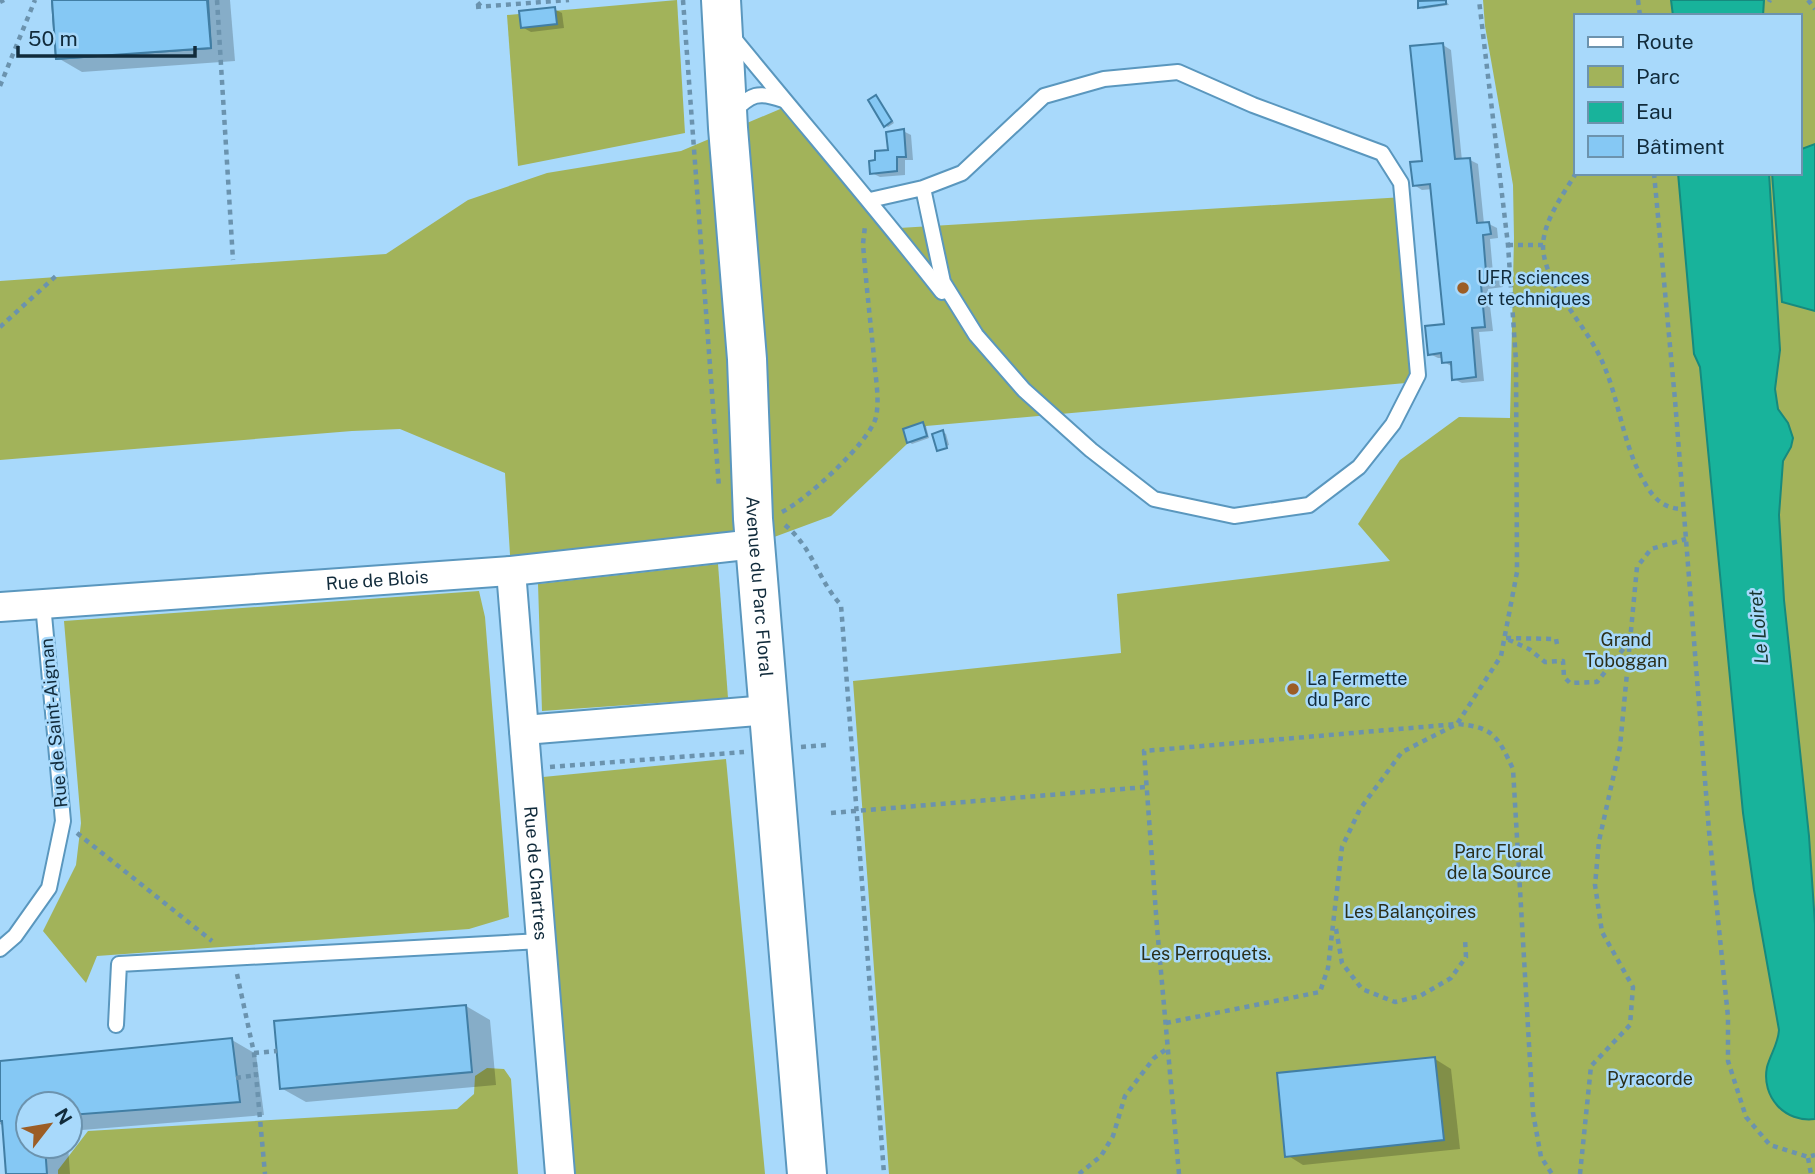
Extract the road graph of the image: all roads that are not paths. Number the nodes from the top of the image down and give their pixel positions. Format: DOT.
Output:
graph roads {
  1 [pos="722,13"];
  2 [pos="784,100"];
  3 [pos="727,118"];
  4 [pos="923,188"];
  5 [pos="870,200"];
  6 [pos="976,335"];
  7 [pos="770,528"];
  8 [pos="511,571"];
  9 [pos="43,604"];
  10 [pos="0,607"];
  11 [pos="769,710"];
  12 [pos="524,730"];
  13 [pos="542,941"];
  14 [pos="0,949"];
  15 [pos="116,1025"];
  16 [pos="560,1174"];
  17 [pos="807,1174"];
  1 -- 2 [label="lane"];
  1 -- 3 [label="main road, Avenue du Parc Floral"];
  2 -- 3 [label="lane"];
  2 -- 5 [label="lane"];
  3 -- 7 [label="main road, Avenue du Parc Floral"];
  4 -- 5 [label="lane"];
  4 -- 6 [label="lane"];
  4 -- 6 [label="lane"];
  5 -- 6 [label="lane"];
  7 -- 8 [label="street, Rue de Blois"];
  7 -- 11 [label="main road, Avenue du Parc Floral"];
  8 -- 9 [label="street, Rue de Blois"];
  8 -- 12 [label="street, Rue de Chartres"];
  9 -- 10 [label="street, Rue de Blois"];
  9 -- 14 [label="lane, Rue de Saint-Aignan"];
  11 -- 12 [label="street"];
  11 -- 17 [label="main road, Avenue du Parc Floral"];
  12 -- 13 [label="street, Rue de Chartres"];
  13 -- 15 [label="lane"];
  13 -- 16 [label="street, Rue de Chartres"];
}
